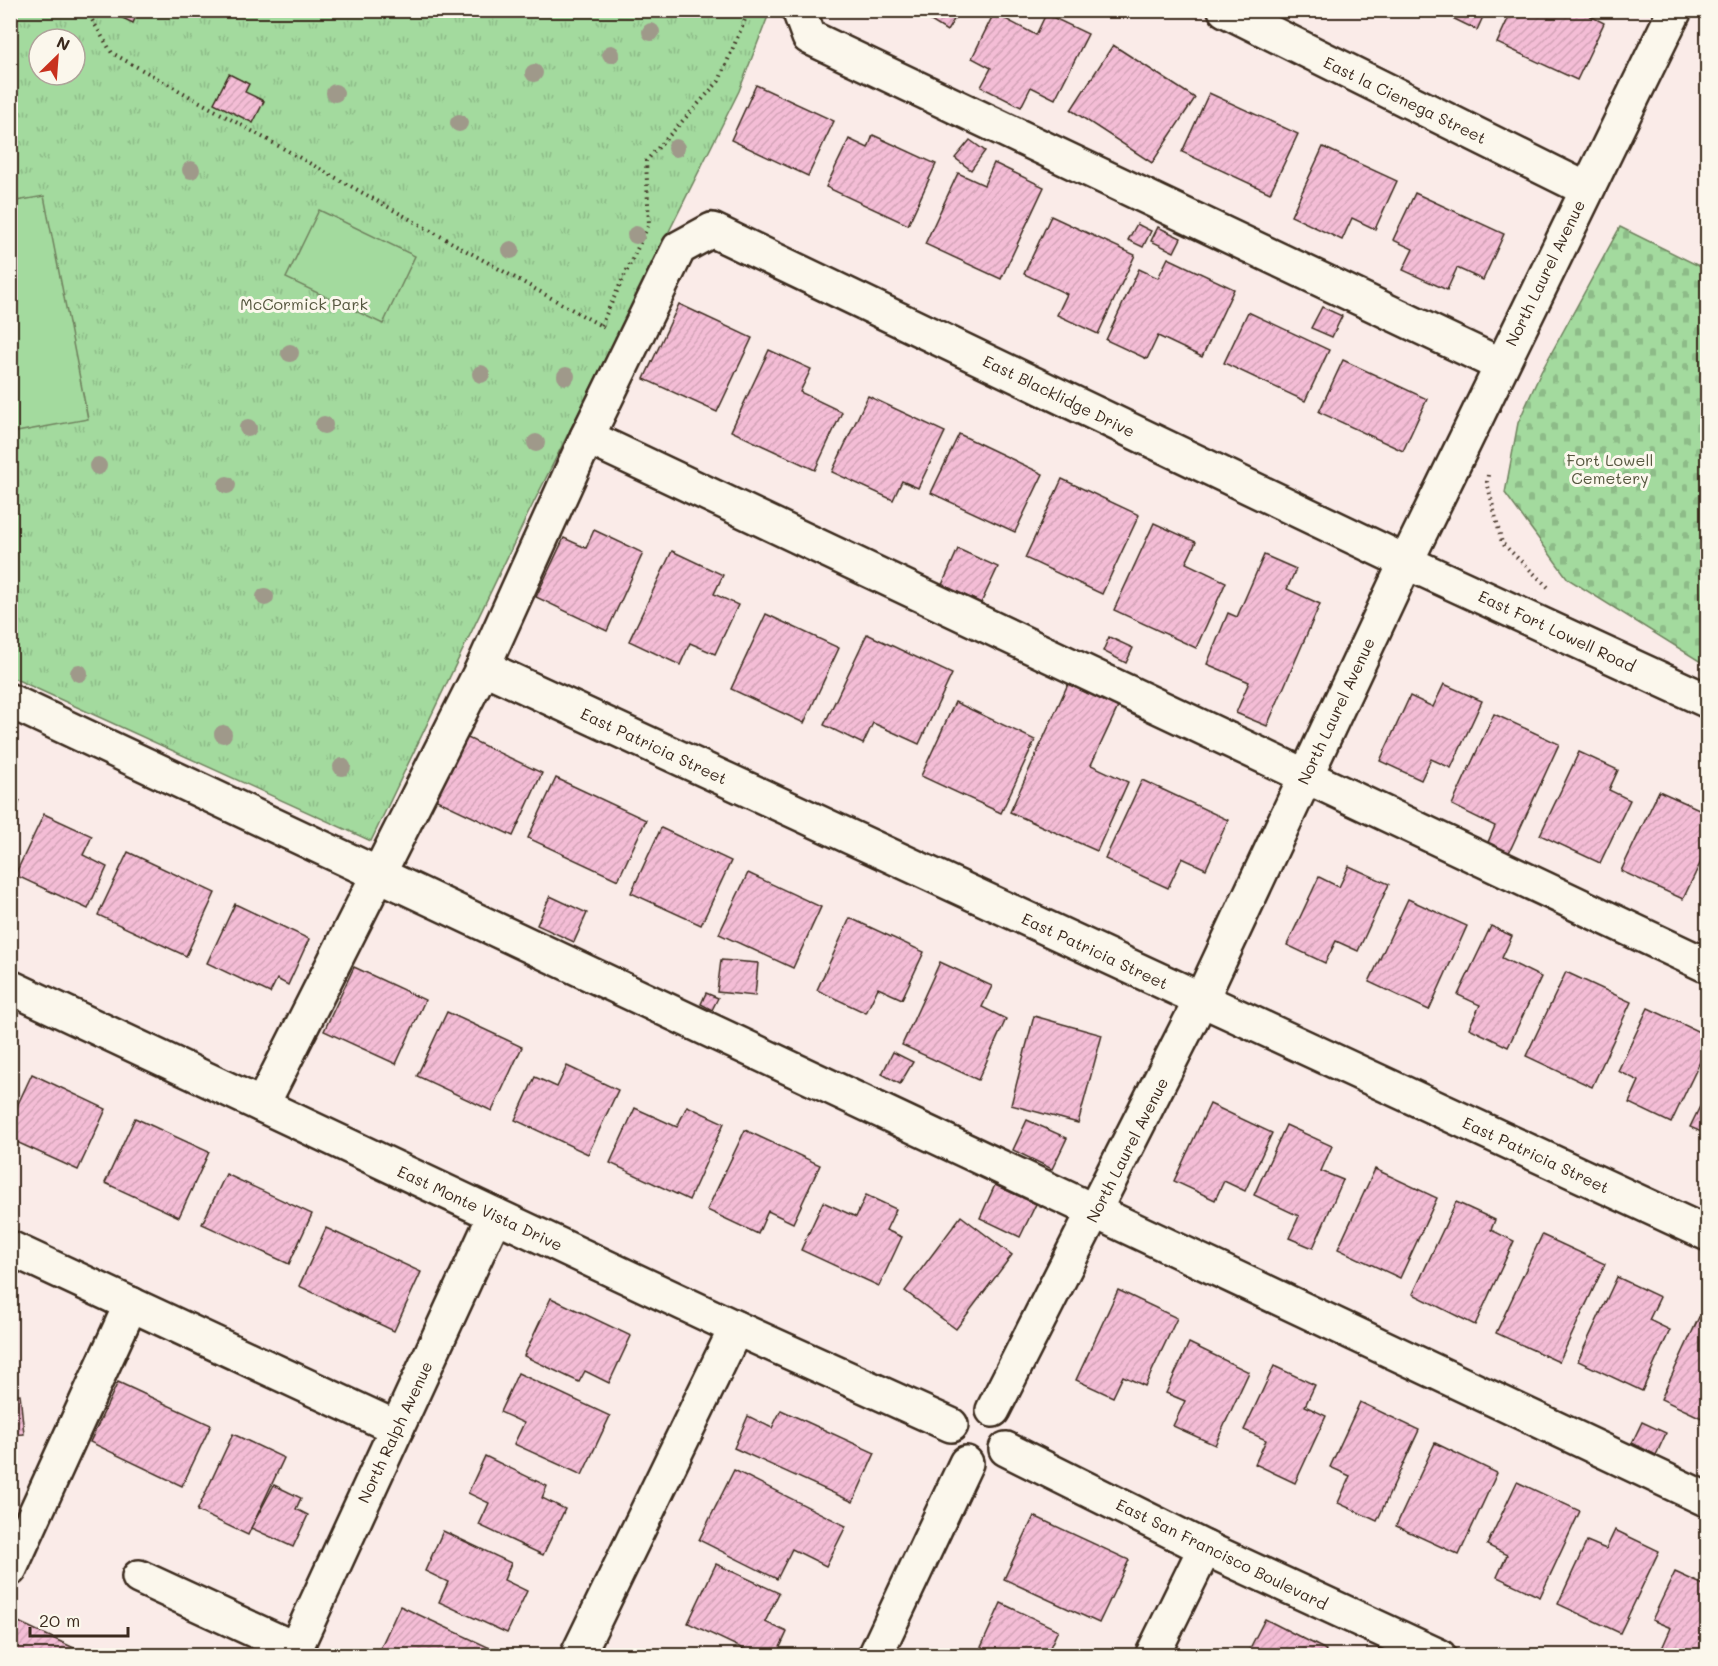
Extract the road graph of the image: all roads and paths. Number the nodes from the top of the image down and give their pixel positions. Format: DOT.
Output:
graph roads {
  1 [pos="86,10"];
  2 [pos="749,10"];
  3 [pos="799,10"];
  4 [pos="1225,10"];
  5 [pos="1675,10"];
  6 [pos="1586,189"];
  7 [pos="601,326"];
  8 [pos="633,343"];
  9 [pos="1501,365"];
  10 [pos="587,437"];
  11 [pos="1488,472"];
  12 [pos="1406,562"];
  13 [pos="1551,590"];
  14 [pos="483,667"];
  15 [pos="10,701"];
  16 [pos="1707,701"];
  17 [pos="1306,776"];
  18 [pos="377,874"];
  19 [pos="1707,966"];
  20 [pos="10,987"];
  21 [pos="1202,1000"];
  22 [pos="262,1106"];
  23 [pos="1095,1213"];
  24 [pos="495,1215"];
  25 [pos="1707,1234"];
  26 [pos="10,1248"];
  27 [pos="131,1304"];
  28 [pos="736,1328"];
  29 [pos="993,1410"];
  30 [pos="951,1425"];
  31 [pos="397,1428"];
  32 [pos="1006,1449"];
  33 [pos="966,1463"];
  34 [pos="1707,1500"];
  35 [pos="1205,1548"];
  36 [pos="10,1569"];
  37 [pos="139,1577"];
  38 [pos="293,1652"];
  39 [pos="1426,1653"];
  40 [pos="577,1656"];
  41 [pos="875,1656"];
  42 [pos="1152,1656"];
  1 -- 7 [label="path"];
  2 -- 7 [label="path"];
  3 -- 9 [label="street"];
  4 -- 6 [label="street, East la Cienega Street"];
  5 -- 6 [label="street, North Laurel Avenue"];
  6 -- 9 [label="street, North Laurel Avenue"];
  7 -- 8 [label="path"];
  8 -- 10 [label="street"];
  8 -- 12 [label="street, East Blacklidge Drive"];
  9 -- 12 [label="street, North Laurel Avenue"];
  10 -- 14 [label="street"];
  10 -- 17 [label="street"];
  11 -- 13 [label="path"];
  12 -- 16 [label="street, East Fort Lowell Road"];
  12 -- 17 [label="street, North Laurel Avenue"];
  14 -- 18 [label="street"];
  14 -- 21 [label="street, East Patricia Street"];
  15 -- 18 [label="street"];
  17 -- 19 [label="street"];
  17 -- 21 [label="street, North Laurel Avenue"];
  18 -- 22 [label="street"];
  18 -- 23 [label="street"];
  20 -- 22 [label="street, East Monte Vista Drive"];
  21 -- 23 [label="street, North Laurel Avenue"];
  21 -- 25 [label="street, East Patricia Street"];
  22 -- 24 [label="street, East Monte Vista Drive"];
  23 -- 29 [label="street, North Laurel Avenue"];
  23 -- 34 [label="street"];
  24 -- 28 [label="street, East Monte Vista Drive"];
  24 -- 31 [label="street, North Ralph Avenue"];
  26 -- 27 [label="street"];
  27 -- 31 [label="street"];
  27 -- 36 [label="street"];
  28 -- 30 [label="street, East Monte Vista Drive"];
  28 -- 40 [label="street"];
  29 -- 30 [label="street"];
  29 -- 32 [label="street"];
  30 -- 33 [label="street"];
  31 -- 38 [label="street, North Ralph Avenue"];
  32 -- 33 [label="street"];
  32 -- 35 [label="street, East San Francisco Boulevard"];
  33 -- 41 [label="street"];
  35 -- 39 [label="street, East San Francisco Boulevard"];
  35 -- 42 [label="street"];
  37 -- 38 [label="street, North Ralph Avenue"];
}
